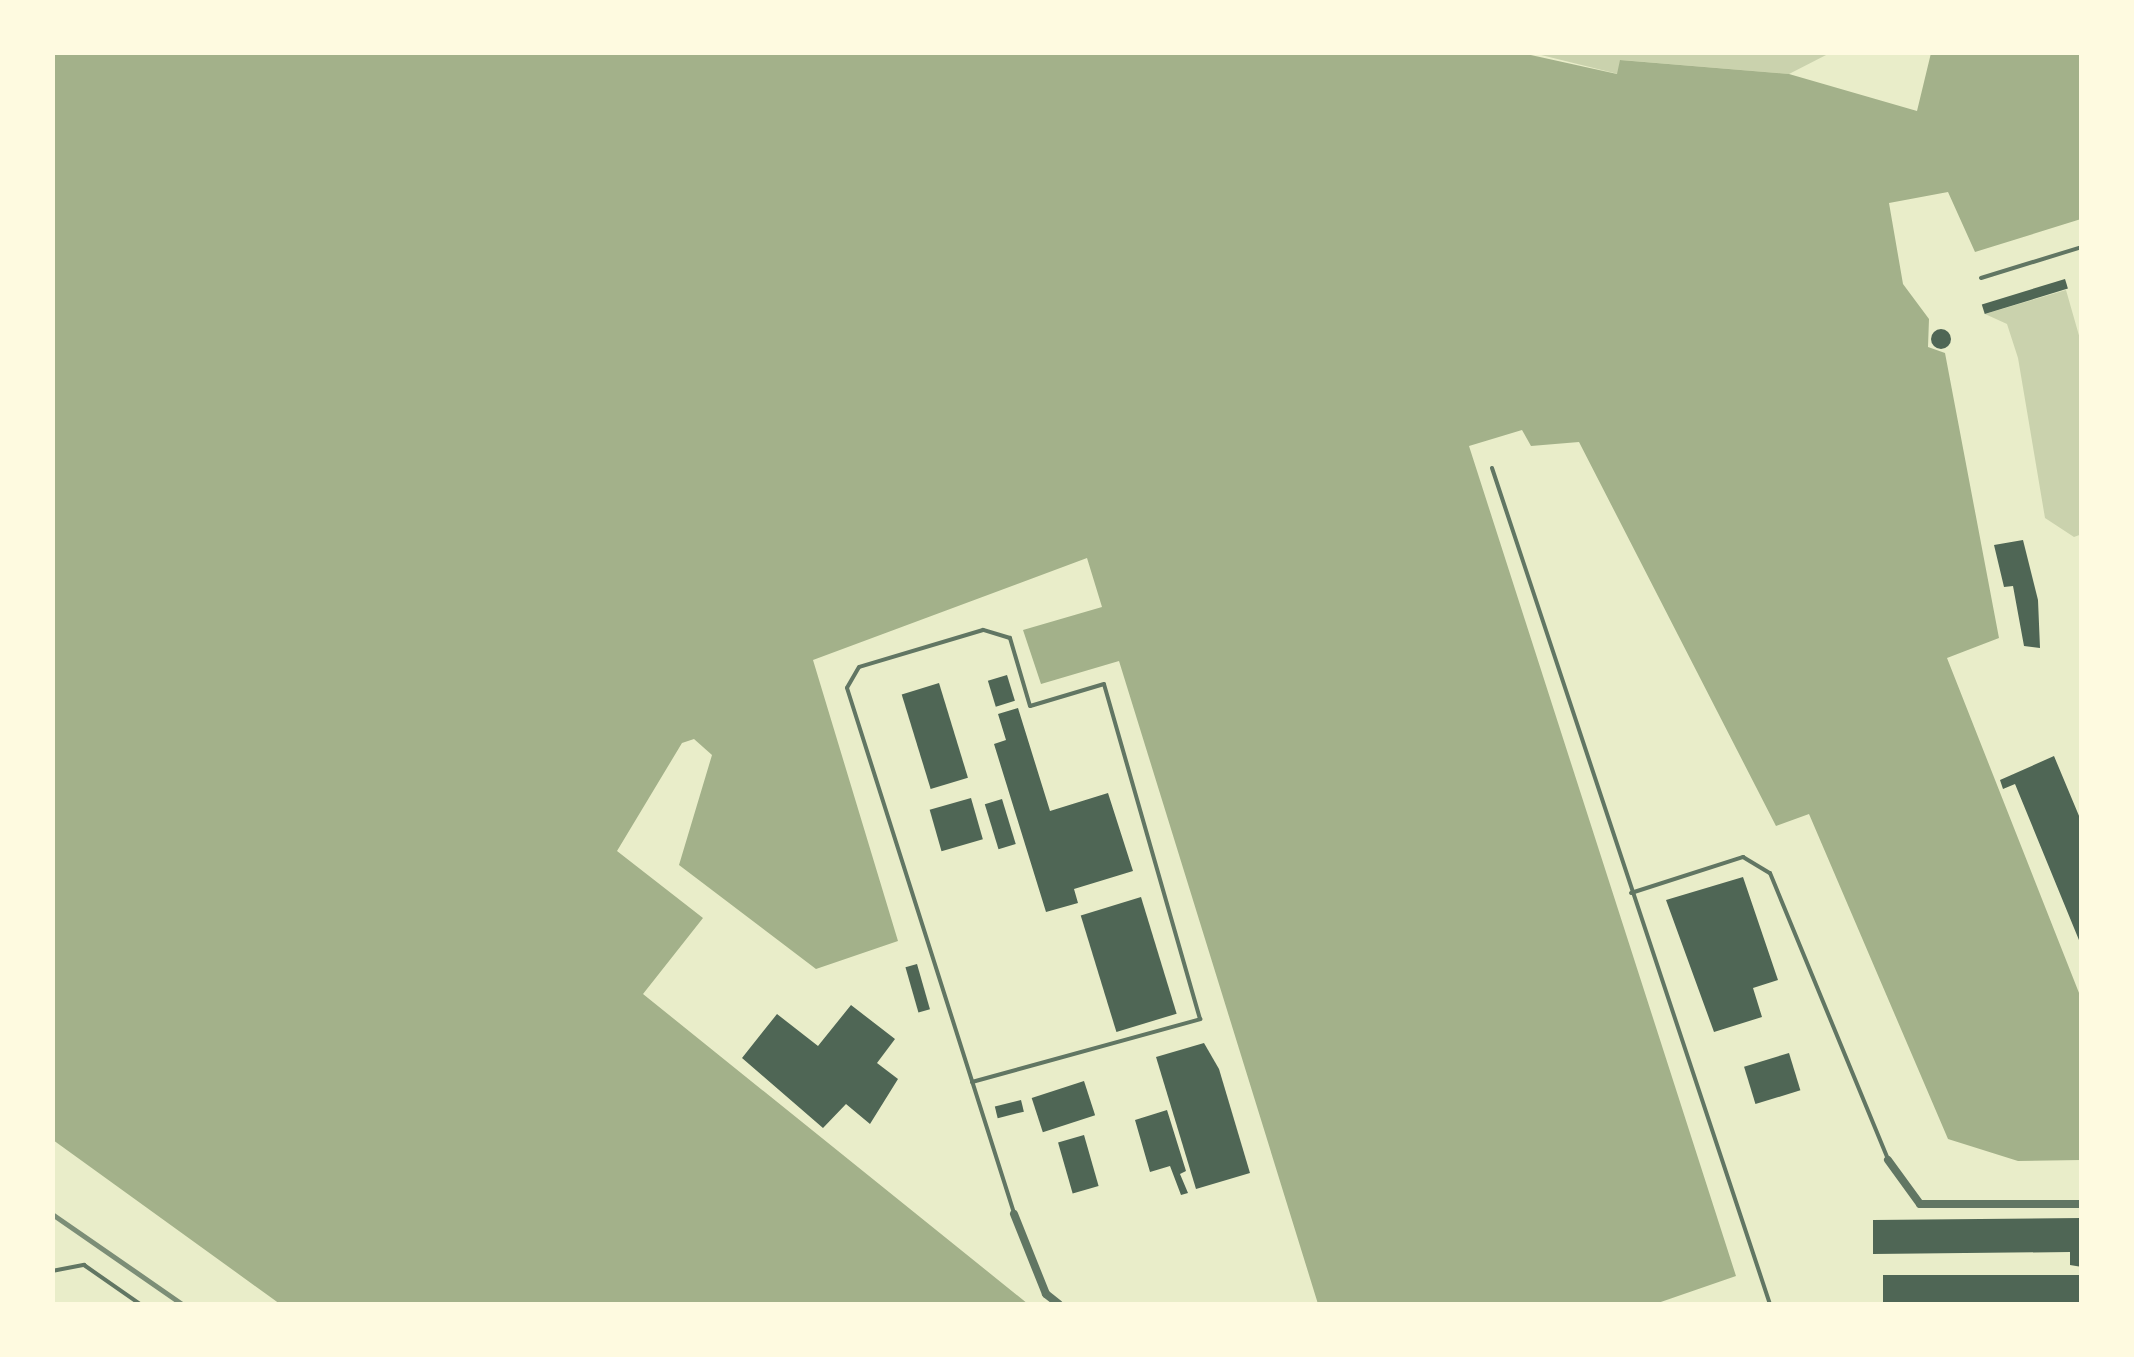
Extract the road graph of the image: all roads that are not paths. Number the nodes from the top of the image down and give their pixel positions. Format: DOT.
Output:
graph roads {
  1 [pos="2082,246"];
  2 [pos="1981,278"];
  3 [pos="1492,468"];
  4 [pos="1630,893"];
  5 [pos="972,1082"];
  6 [pos="1888,1160"];
  7 [pos="2082,1204"];
  8 [pos="1014,1214"];
  9 [pos="52,1272"];
  10 [pos="140,1304"];
  11 [pos="1060,1304"];
  12 [pos="1768,1304"];
  1 -- 2 [label="lane"];
  3 -- 4 [label="lane"];
  4 -- 6 [label="lane"];
  4 -- 12 [label="lane"];
  5 -- 5 [label="lane"];
  5 -- 8 [label="lane"];
  6 -- 7 [label="street"];
  8 -- 11 [label="street"];
  9 -- 10 [label="lane"];
}
